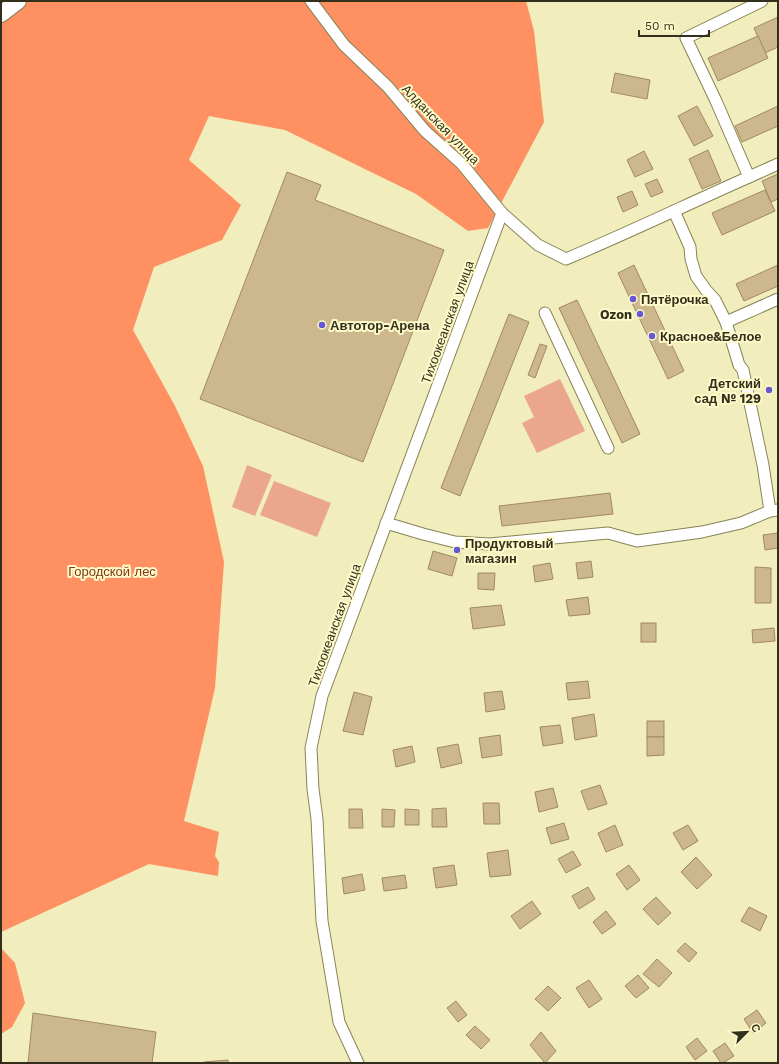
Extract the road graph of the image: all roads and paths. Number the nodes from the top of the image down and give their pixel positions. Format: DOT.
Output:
graph roads {
  1 [pos="18,1"];
  2 [pos="311,1"];
  3 [pos="762,1"];
  4 [pos="1,14"];
  5 [pos="778,164"];
  6 [pos="749,177"];
  7 [pos="674,211"];
  8 [pos="502,213"];
  9 [pos="778,299"];
  10 [pos="545,314"];
  11 [pos="726,322"];
  12 [pos="608,448"];
  13 [pos="774,511"];
  14 [pos="386,523"];
  15 [pos="358,1063"];
  1 -- 4 [label="main road"];
  2 -- 8 [label="street, Алданская улица"];
  3 -- 6 [label="street"];
  5 -- 6 [label="street"];
  6 -- 7 [label="street"];
  7 -- 8 [label="street, Алданская улица"];
  7 -- 11 [label="street"];
  8 -- 14 [label="street, Тихоокеанская улица"];
  9 -- 11 [label="street"];
  10 -- 12 [label="street"];
  11 -- 13 [label="street"];
  13 -- 14 [label="street"];
  14 -- 15 [label="street, Тихоокеанская улица"];
}
